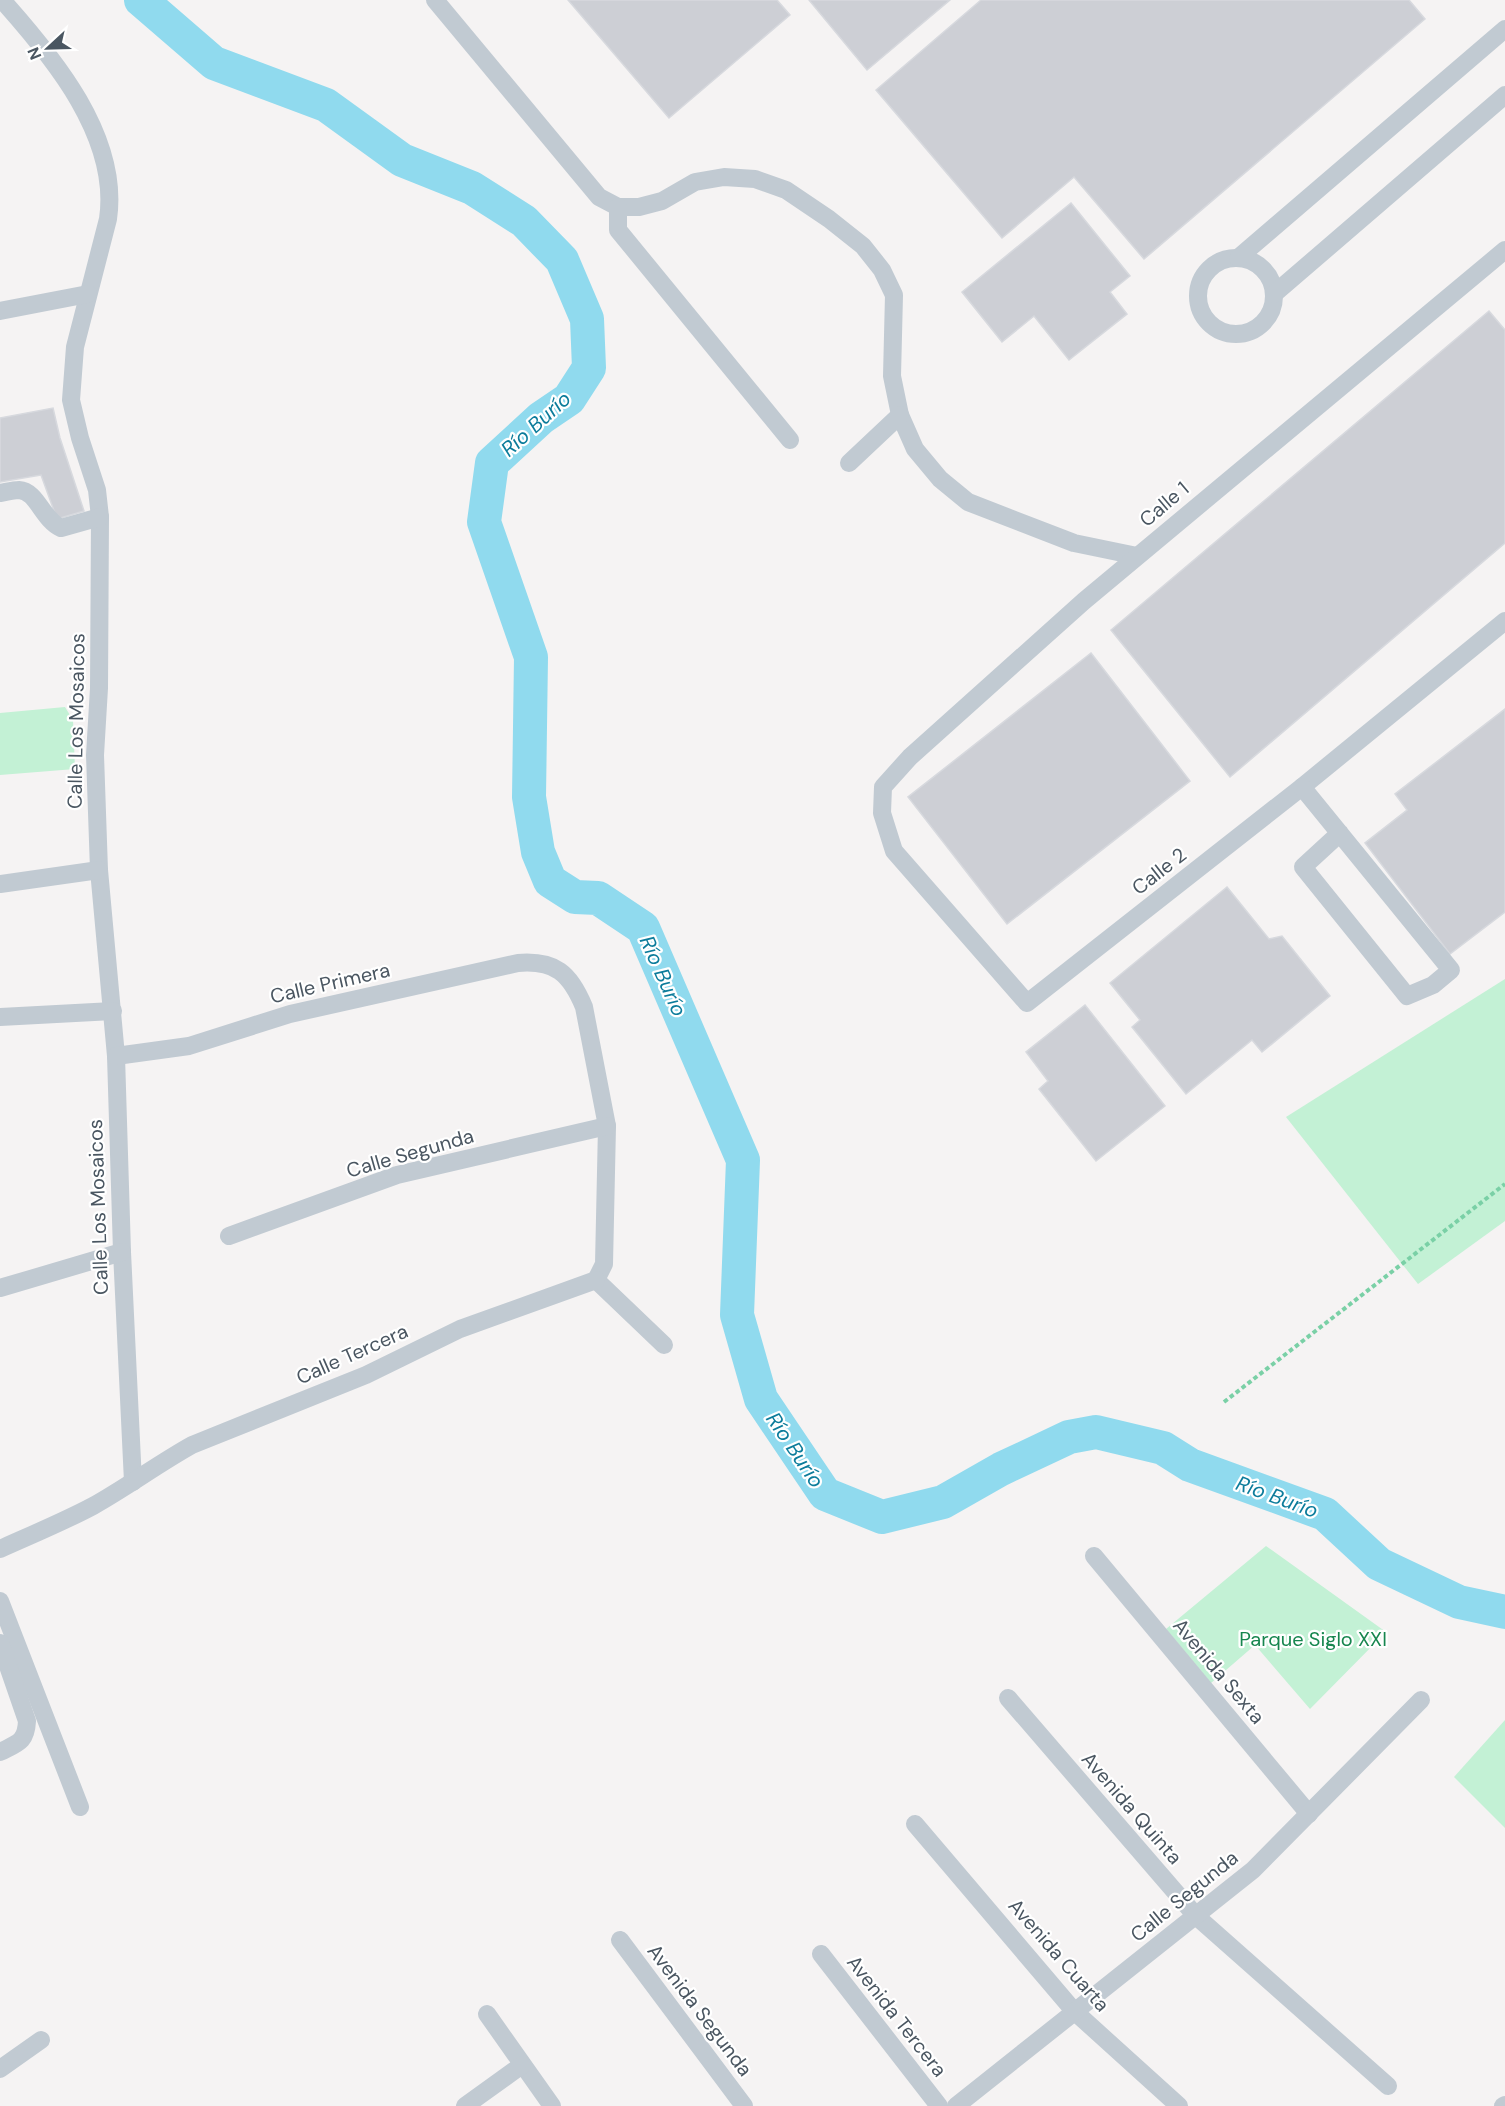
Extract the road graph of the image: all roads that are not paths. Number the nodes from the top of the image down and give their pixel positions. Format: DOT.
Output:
graph roads {
  1 [pos="2,0"];
  2 [pos="435,0"];
  3 [pos="1505,29"];
  4 [pos="1505,94"];
  5 [pos="618,207"];
  6 [pos="1505,250"];
  7 [pos="1238,258"];
  8 [pos="88,294"];
  9 [pos="1274,294"];
  10 [pos="0,311"];
  11 [pos="900,415"];
  12 [pos="790,440"];
  13 [pos="849,463"];
  14 [pos="0,493"];
  15 [pos="100,517"];
  16 [pos="1137,556"];
  17 [pos="1505,621"];
  18 [pos="1302,787"];
  19 [pos="882,813"];
  20 [pos="1340,833"];
  21 [pos="99,870"];
  22 [pos="0,884"];
  23 [pos="113,1011"];
  24 [pos="0,1017"];
  25 [pos="116,1056"];
  26 [pos="607,1126"];
  27 [pos="230,1236"];
  28 [pos="122,1252"];
  29 [pos="596,1280"];
  30 [pos="0,1288"];
  31 [pos="664,1345"];
  32 [pos="133,1482"];
  33 [pos="0,1549"];
  34 [pos="1094,1556"];
  35 [pos="0,1601"];
  36 [pos="0,1643"];
  37 [pos="1008,1698"];
  38 [pos="1421,1700"];
  39 [pos="0,1752"];
  40 [pos="80,1807"];
  41 [pos="1309,1814"];
  42 [pos="915,1824"];
  43 [pos="1196,1916"];
  44 [pos="620,1940"];
  45 [pos="821,1954"];
  46 [pos="1074,2011"];
  47 [pos="487,2014"];
  48 [pos="41,2040"];
  49 [pos="522,2065"];
  50 [pos="0,2069"];
  51 [pos="1388,2086"];
  52 [pos="465,2106"];
  53 [pos="552,2106"];
  54 [pos="744,2106"];
  55 [pos="939,2106"];
  56 [pos="956,2106"];
  57 [pos="1179,2106"];
  1 -- 8 [label="street, Calle Los Mosaicos"];
  2 -- 5 [label="street"];
  3 -- 7 [label="street"];
  4 -- 9 [label="street"];
  5 -- 11 [label="street"];
  5 -- 12 [label="street"];
  6 -- 16 [label="street, Calle 1"];
  7 -- 9 [label="street"];
  7 -- 9 [label="street"];
  8 -- 10 [label="street"];
  8 -- 15 [label="street, Calle Los Mosaicos"];
  11 -- 13 [label="street"];
  11 -- 16 [label="street"];
  14 -- 15 [label="street"];
  15 -- 21 [label="street, Calle Los Mosaicos"];
  16 -- 19 [label="street, Calle 1"];
  17 -- 18 [label="street, Calle 2"];
  18 -- 19 [label="street, Calle 2"];
  18 -- 20 [label="street"];
  20 -- 20 [label="street"];
  21 -- 22 [label="street"];
  21 -- 23 [label="street, Calle Los Mosaicos"];
  23 -- 24 [label="street"];
  23 -- 25 [label="street, Calle Los Mosaicos"];
  25 -- 26 [label="street, Calle Primera"];
  25 -- 28 [label="street, Calle Los Mosaicos"];
  26 -- 27 [label="street, Calle Segunda"];
  26 -- 29 [label="street"];
  28 -- 30 [label="street"];
  28 -- 32 [label="street, Calle Los Mosaicos"];
  29 -- 31 [label="street"];
  29 -- 32 [label="street, Calle Tercera"];
  32 -- 33 [label="street, Calle Tercera"];
  34 -- 41 [label="street, Avenida Sexta"];
  35 -- 40 [label="street"];
  36 -- 39 [label="street"];
  37 -- 43 [label="street, Avenida Quinta"];
  38 -- 41 [label="street, Calle Segunda"];
  41 -- 43 [label="street, Calle Segunda"];
  42 -- 46 [label="street, Avenida Cuarta"];
  43 -- 46 [label="street, Calle Segunda"];
  43 -- 51 [label="street, Avenida Quinta"];
  44 -- 54 [label="street, Avenida Segunda"];
  45 -- 55 [label="street, Avenida Tercera"];
  46 -- 56 [label="street, Calle Segunda"];
  46 -- 57 [label="street, Avenida Cuarta"];
  47 -- 49 [label="street"];
  48 -- 50 [label="street"];
  49 -- 52 [label="street"];
  49 -- 53 [label="street"];
}
